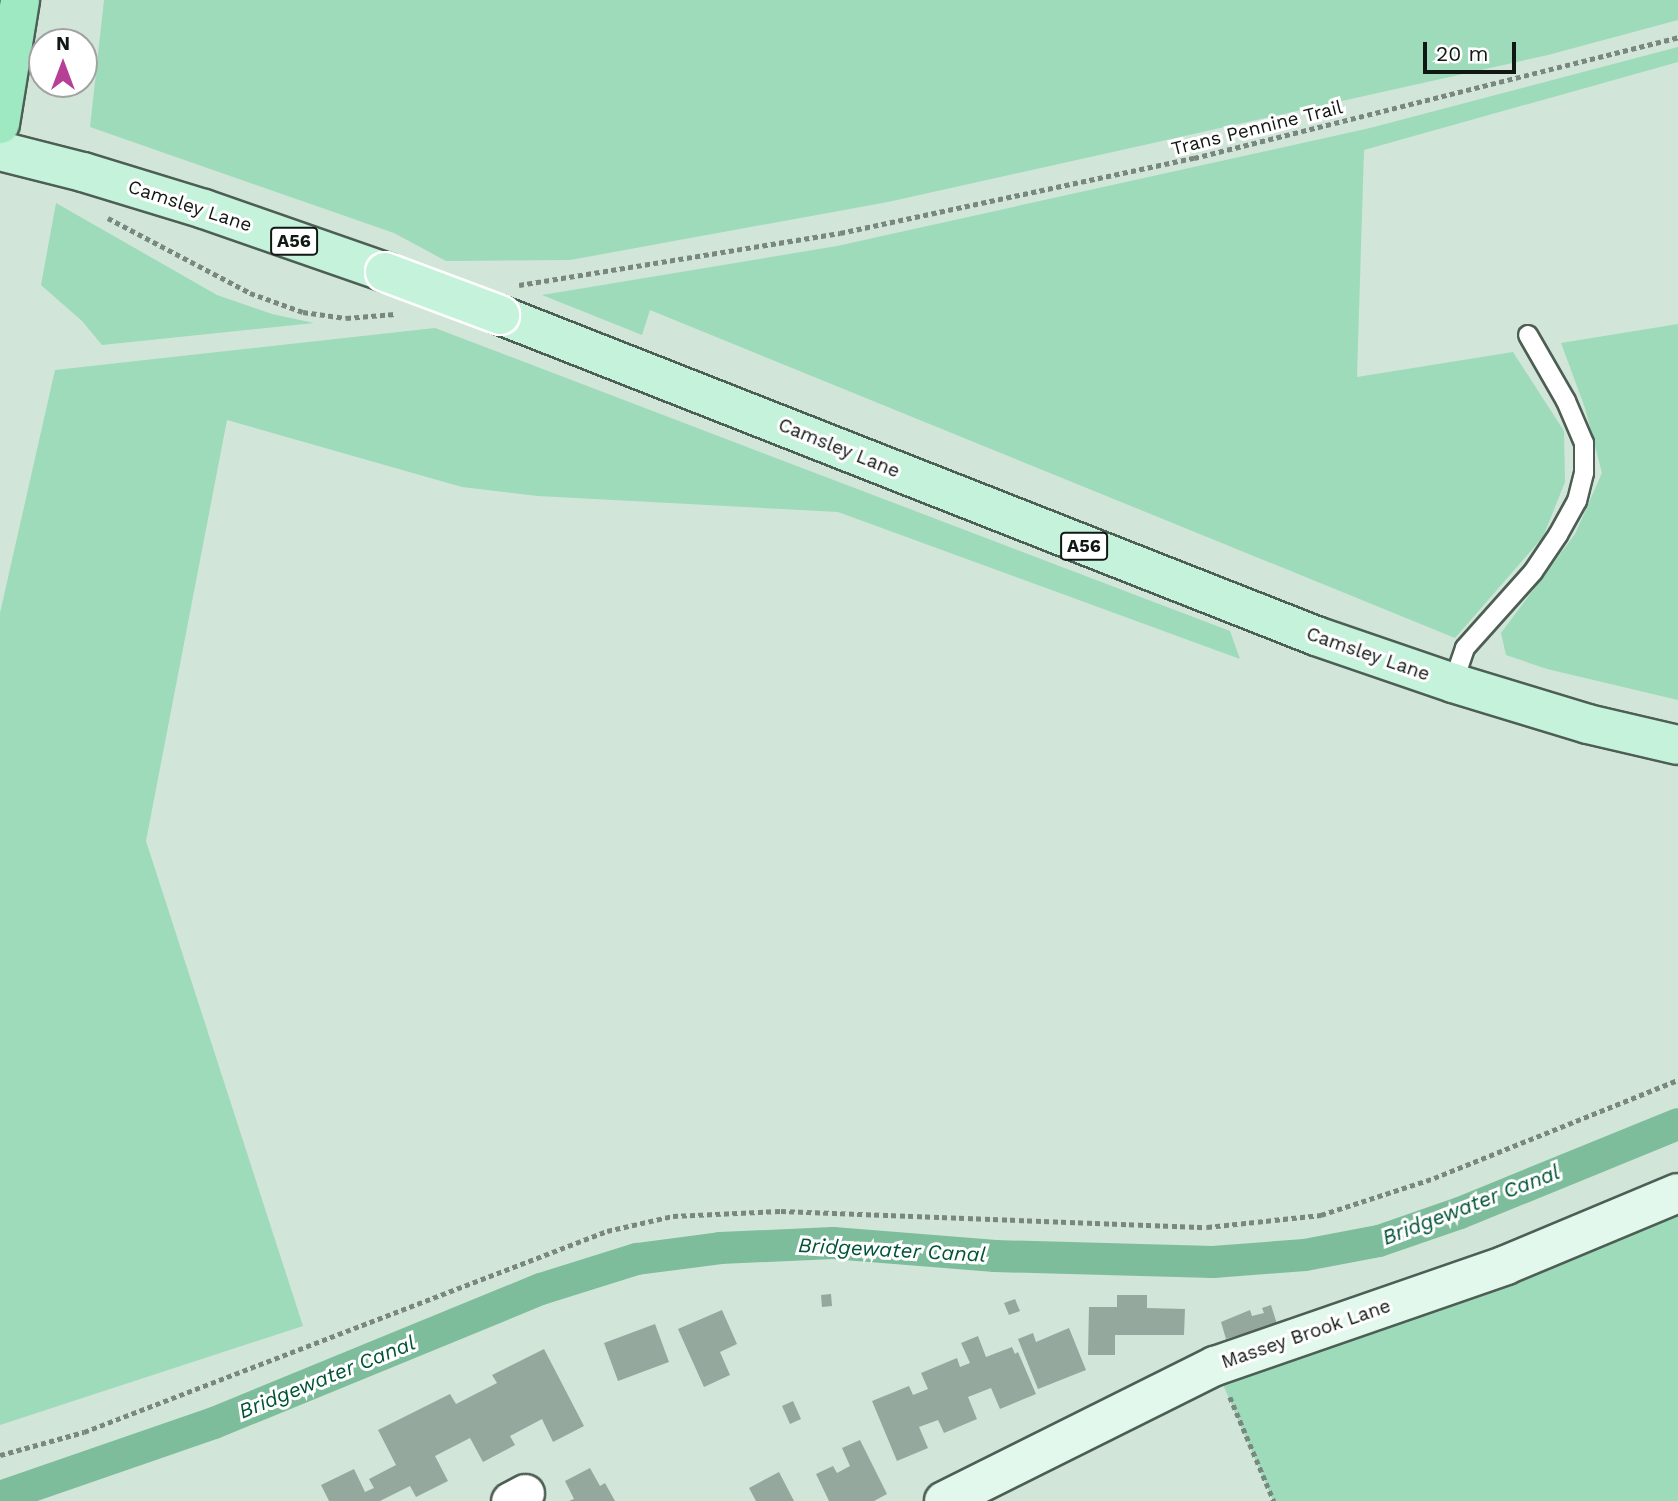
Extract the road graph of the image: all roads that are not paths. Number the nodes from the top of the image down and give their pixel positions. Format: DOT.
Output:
graph roads {
  1 [pos="20,0"];
  2 [pos="0,124"];
  3 [pos="0,151"];
  4 [pos="1528,335"];
  5 [pos="1453,683"];
  6 [pos="1678,745"];
  7 [pos="1678,1193"];
  8 [pos="944,1501"];
  1 -- 2 [label="highway"];
  3 -- 5 [label="main road, Camsley Lane / A56, bridge"];
  4 -- 5 [label="lane"];
  5 -- 6 [label="main road, Camsley Lane / A56"];
  7 -- 8 [label="street, Massey Brook Lane"];
}
